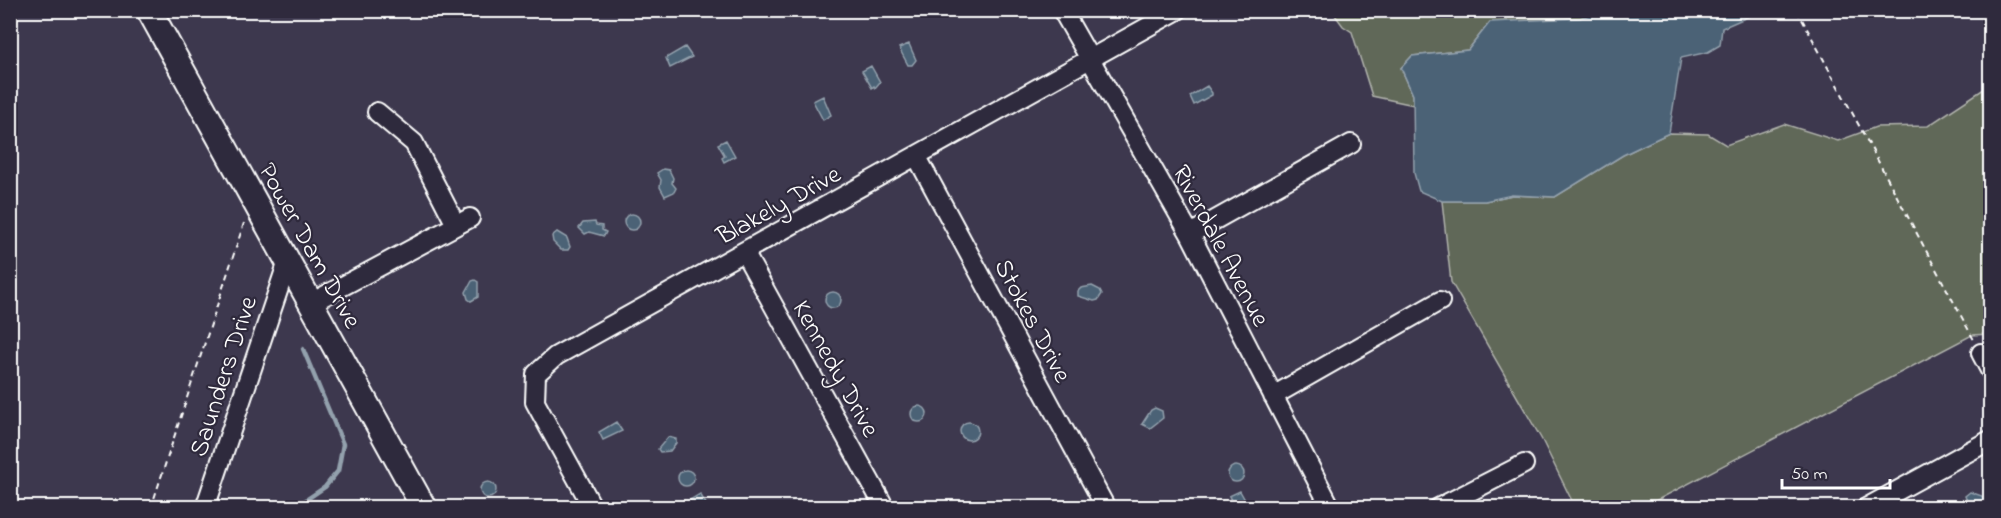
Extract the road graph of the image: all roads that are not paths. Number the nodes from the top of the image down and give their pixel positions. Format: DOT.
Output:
graph roads {
  1 [pos="148,10"];
  2 [pos="1062,10"];
  3 [pos="1178,10"];
  4 [pos="1090,59"];
  5 [pos="377,112"];
  6 [pos="1350,144"];
  7 [pos="917,157"];
  8 [pos="1190,234"];
  9 [pos="744,252"];
  10 [pos="288,261"];
  11 [pos="1440,301"];
  12 [pos="311,303"];
  13 [pos="1981,353"];
  14 [pos="1990,370"];
  15 [pos="1273,396"];
  16 [pos="1990,440"];
  17 [pos="1524,464"];
  18 [pos="205,507"];
  19 [pos="424,507"];
  20 [pos="593,507"];
  21 [pos="885,507"];
  22 [pos="1106,507"];
  23 [pos="1331,507"];
  24 [pos="1438,507"];
  25 [pos="1866,507"];
  1 -- 10 [label="main road, Power Dam Drive"];
  2 -- 4 [label="street, Riverdale Avenue"];
  3 -- 4 [label="street, Blakely Drive"];
  4 -- 7 [label="street, Blakely Drive"];
  4 -- 8 [label="street, Riverdale Avenue"];
  5 -- 12 [label="street"];
  6 -- 8 [label="street"];
  7 -- 9 [label="street, Blakely Drive"];
  7 -- 22 [label="street, Stokes Drive"];
  8 -- 15 [label="street, Riverdale Avenue"];
  9 -- 20 [label="street, Blakely Drive"];
  9 -- 21 [label="street, Kennedy Drive"];
  10 -- 12 [label="main road, Power Dam Drive"];
  10 -- 18 [label="street, Saunders Drive"];
  11 -- 15 [label="street"];
  12 -- 19 [label="main road, Power Dam Drive"];
  13 -- 14 [label="street"];
  15 -- 23 [label="street, Riverdale Avenue"];
  16 -- 25 [label="street"];
  17 -- 24 [label="street"];
}
